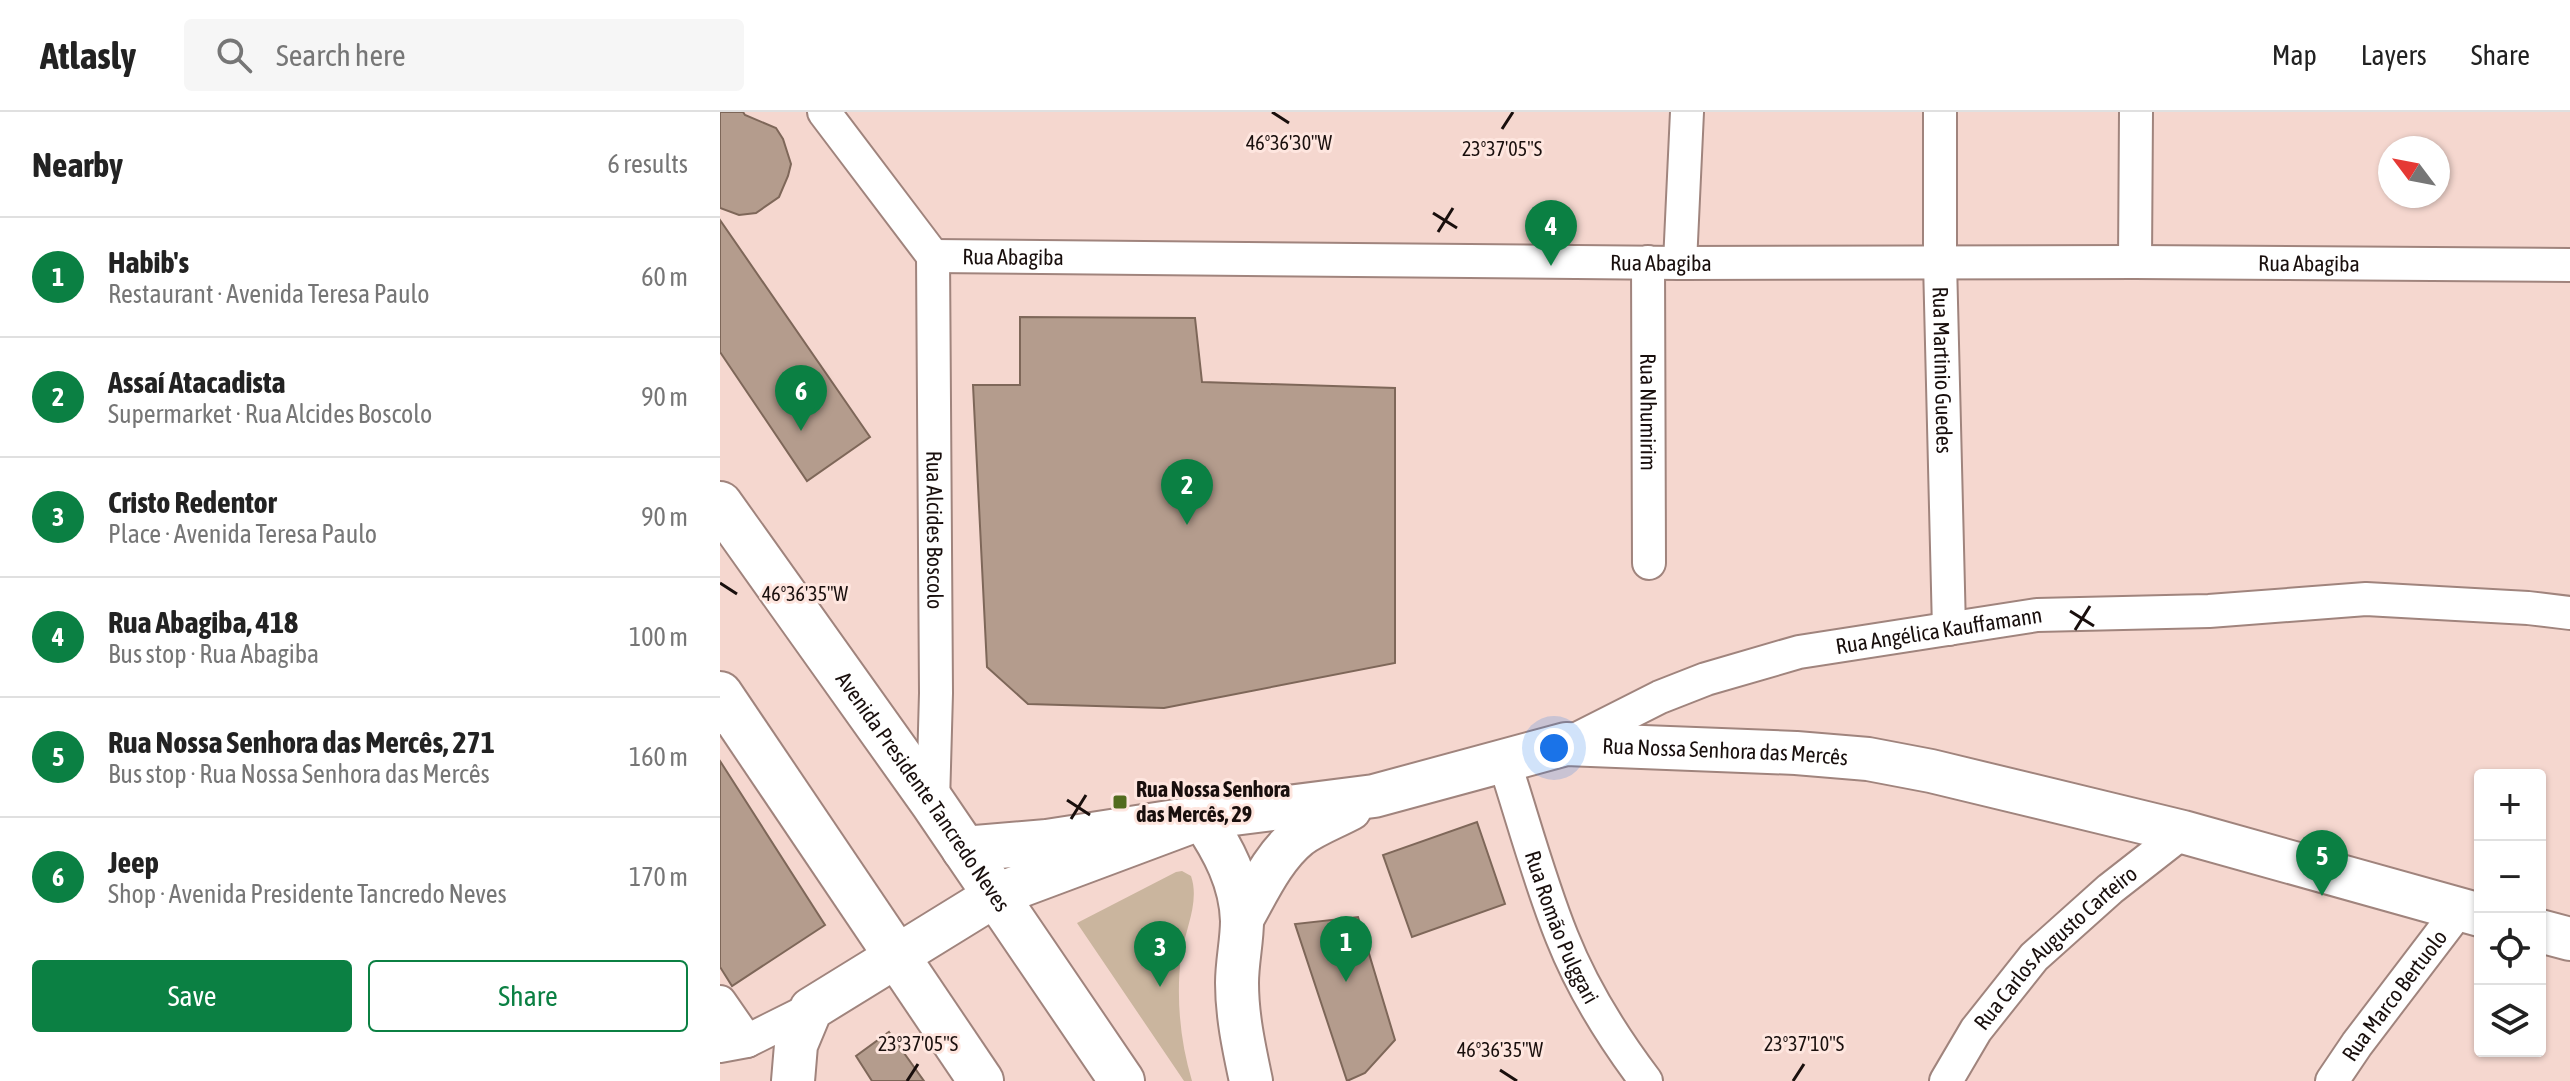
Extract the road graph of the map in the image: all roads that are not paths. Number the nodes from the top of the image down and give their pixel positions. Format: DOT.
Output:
graph roads {
  1 [pos="824,112"];
  2 [pos="1687,112"];
  3 [pos="1940,112"];
  4 [pos="2136,112"];
  5 [pos="933,256"];
  6 [pos="1648,262"];
  7 [pos="1940,262"];
  8 [pos="2135,262"];
  9 [pos="1680,263"];
  10 [pos="2570,265"];
  11 [pos="720,504"];
  12 [pos="1649,563"];
  13 [pos="2570,613"];
  14 [pos="1949,629"];
  15 [pos="720,694"];
  16 [pos="1566,744"];
  17 [pos="1504,761"];
  18 [pos="1374,796"];
  19 [pos="933,803"];
  20 [pos="1202,818"];
  21 [pos="2183,832"];
  22 [pos="964,849"];
  23 [pos="996,895"];
  24 [pos="2470,912"];
  25 [pos="1242,919"];
  26 [pos="2546,933"];
  27 [pos="2570,939"];
  28 [pos="897,954"];
  29 [pos="720,1002"];
  30 [pos="811,1009"];
  31 [pos="734,1043"];
  32 [pos="1252,1076"];
  33 [pos="793,1081"];
  34 [pos="981,1081"];
  35 [pos="1122,1081"];
  36 [pos="1646,1081"];
  37 [pos="1946,1081"];
  38 [pos="2332,1081"];
  1 -- 5 [label="street, Rua Abagiba"];
  2 -- 9 [label="street"];
  3 -- 7 [label="street, Rua Martinio Guedes"];
  4 -- 8 [label="street"];
  5 -- 6 [label="street, Rua Abagiba"];
  5 -- 19 [label="street, Rua Alcides Boscolo"];
  6 -- 9 [label="street, Rua Abagiba"];
  6 -- 12 [label="street, Rua Nhumirim"];
  7 -- 8 [label="street, Rua Abagiba"];
  7 -- 9 [label="street, Rua Abagiba"];
  7 -- 14 [label="street, Rua Martinio Guedes"];
  8 -- 10 [label="street, Rua Abagiba"];
  11 -- 19 [label="highway, Avenida Presidente Tancredo Neves"];
  13 -- 14 [label="street, Rua Angélica Kauffamann"];
  14 -- 16 [label="street, Rua Angélica Kauffamann"];
  15 -- 28 [label="highway"];
  16 -- 17 [label="main road, Rua Nossa Senhora das Mercês"];
  16 -- 21 [label="main road, Rua Nossa Senhora das Mercês"];
  17 -- 18 [label="main road, Rua Nossa Senhora das Mercês"];
  17 -- 36 [label="street, Rua Romão Pulggari"];
  18 -- 20 [label="main road, Rua Nossa Senhora das Mercês"];
  18 -- 25 [label="main road"];
  19 -- 22 [label="highway, Avenida Presidente Tancredo Neves"];
  20 -- 22 [label="highway"];
  20 -- 23 [label="main road, Rua Nossa Senhora das Mercês"];
  20 -- 25 [label="main road"];
  21 -- 24 [label="main road, Rua Nossa Senhora das Mercês"];
  21 -- 37 [label="street, Rua Carlos Augusto Carteiro"];
  22 -- 23 [label="highway, Avenida Presidente Tancredo Neves"];
  23 -- 28 [label="main road, Rua Nossa Senhora das Mercês"];
  23 -- 35 [label="highway, Avenida Presidente Tancredo Neves"];
  24 -- 38 [label="street, Rua Marco Bertuolo"];
  25 -- 32 [label="main road"];
  26 -- 27 [label="main road"];
  28 -- 30 [label="main road, Rua Nossa Senhora das Mercês"];
  28 -- 34 [label="highway"];
  29 -- 31 [label="street"];
  30 -- 31 [label="street"];
  30 -- 33 [label="main road"];
}
